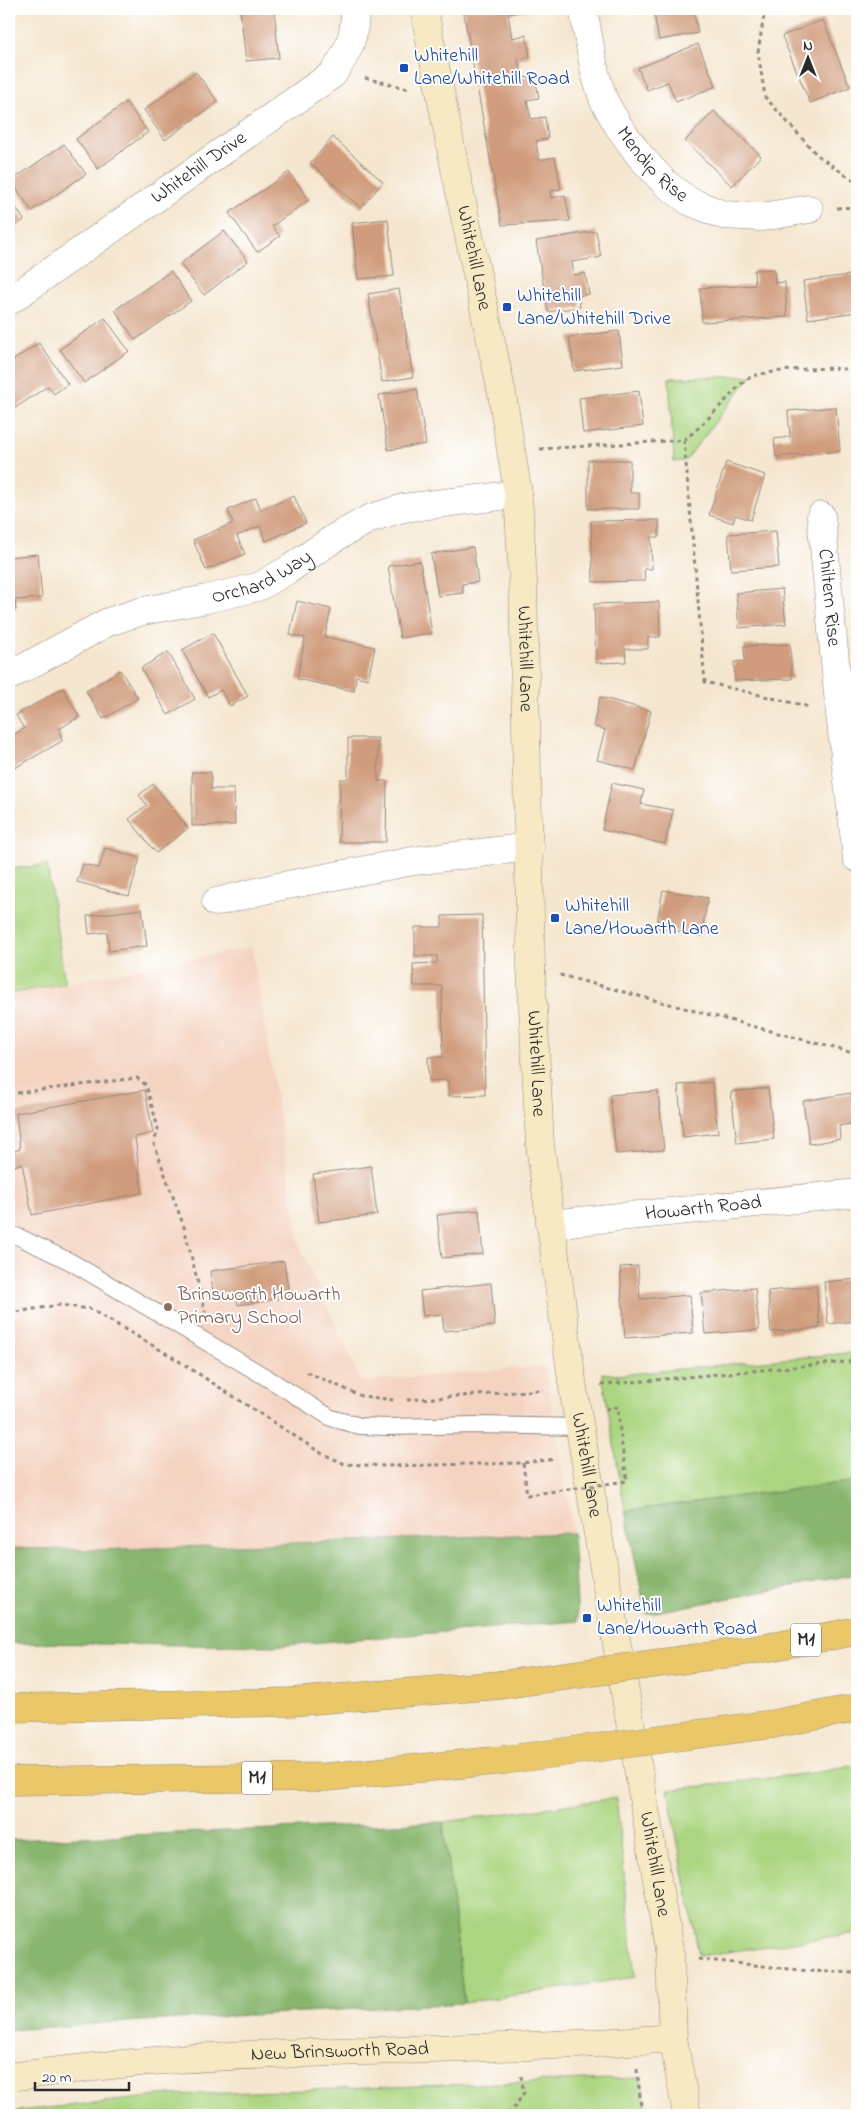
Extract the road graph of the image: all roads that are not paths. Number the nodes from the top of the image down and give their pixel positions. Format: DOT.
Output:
graph roads {
  1 [pos="355,9"];
  2 [pos="424,9"];
  3 [pos="583,9"];
  4 [pos="809,209"];
  5 [pos="9,301"];
  6 [pos="518,494"];
  7 [pos="821,516"];
  8 [pos="9,676"];
  9 [pos="530,847"];
  10 [pos="857,858"];
  11 [pos="216,902"];
  12 [pos="857,1193"];
  13 [pos="550,1224"];
  14 [pos="9,1234"];
  15 [pos="579,1427"];
  16 [pos="857,1630"];
  17 [pos="9,1708"];
  18 [pos="857,1708"];
  19 [pos="9,1781"];
  20 [pos="673,2038"];
  21 [pos="9,2077"];
  22 [pos="687,2115"];
  1 -- 5 [label="street, Whitehill Drive"];
  2 -- 6 [label="main road, Whitehill Lane"];
  3 -- 4 [label="street, Mendip Rise"];
  6 -- 8 [label="street, Orchard Way"];
  6 -- 9 [label="main road, Whitehill Lane"];
  7 -- 10 [label="street, Chiltern Rise"];
  9 -- 11 [label="street"];
  9 -- 13 [label="main road, Whitehill Lane"];
  12 -- 13 [label="street, Howarth Road"];
  13 -- 15 [label="main road, Whitehill Lane"];
  14 -- 15 [label="lane"];
  15 -- 20 [label="main road, Whitehill Lane"];
  16 -- 17 [label="highway, M1, bridge"];
  18 -- 19 [label="highway, M1, bridge"];
  20 -- 21 [label="main road, New Brinsworth Road"];
  20 -- 22 [label="main road, Whitehill Lane"];
}
